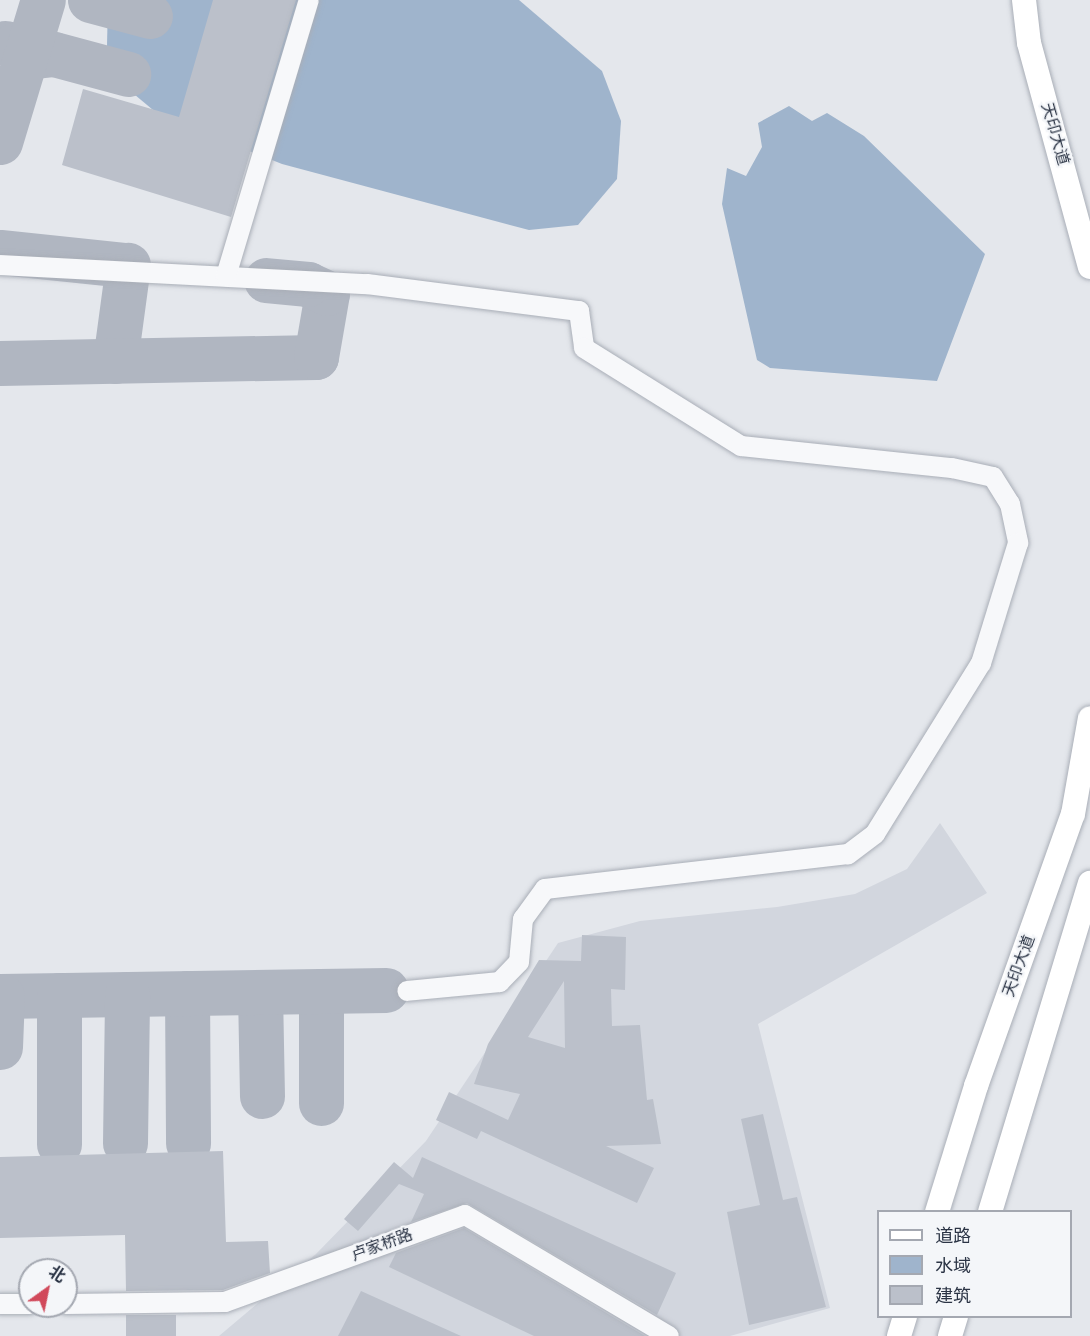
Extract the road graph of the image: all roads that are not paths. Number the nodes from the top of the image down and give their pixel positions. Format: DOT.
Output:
graph roads {
  1 [pos="309,0"];
  2 [pos="1024,0"];
  3 [pos="0,265"];
  4 [pos="1090,267"];
  5 [pos="226,276"];
  6 [pos="1090,718"];
  7 [pos="1090,883"];
  8 [pos="407,991"];
  9 [pos="938,1210"];
  10 [pos="991,1210"];
  11 [pos="0,1304"];
  12 [pos="18,1304"];
  13 [pos="78,1304"];
  14 [pos="905,1318"];
  15 [pos="956,1318"];
  16 [pos="669,1336"];
  17 [pos="899,1336"];
  18 [pos="950,1336"];
  1 -- 5 [label="street"];
  2 -- 4 [label="main road, 天印大道"];
  3 -- 5 [label="street"];
  5 -- 8 [label="street"];
  6 -- 9 [label="main road, 天印大道"];
  7 -- 10 [label="main road"];
  11 -- 12 [label="street"];
  13 -- 16 [label="street, 卢家桥路"];
  14 -- 17 [label="main road"];
  15 -- 18 [label="main road"];
}
